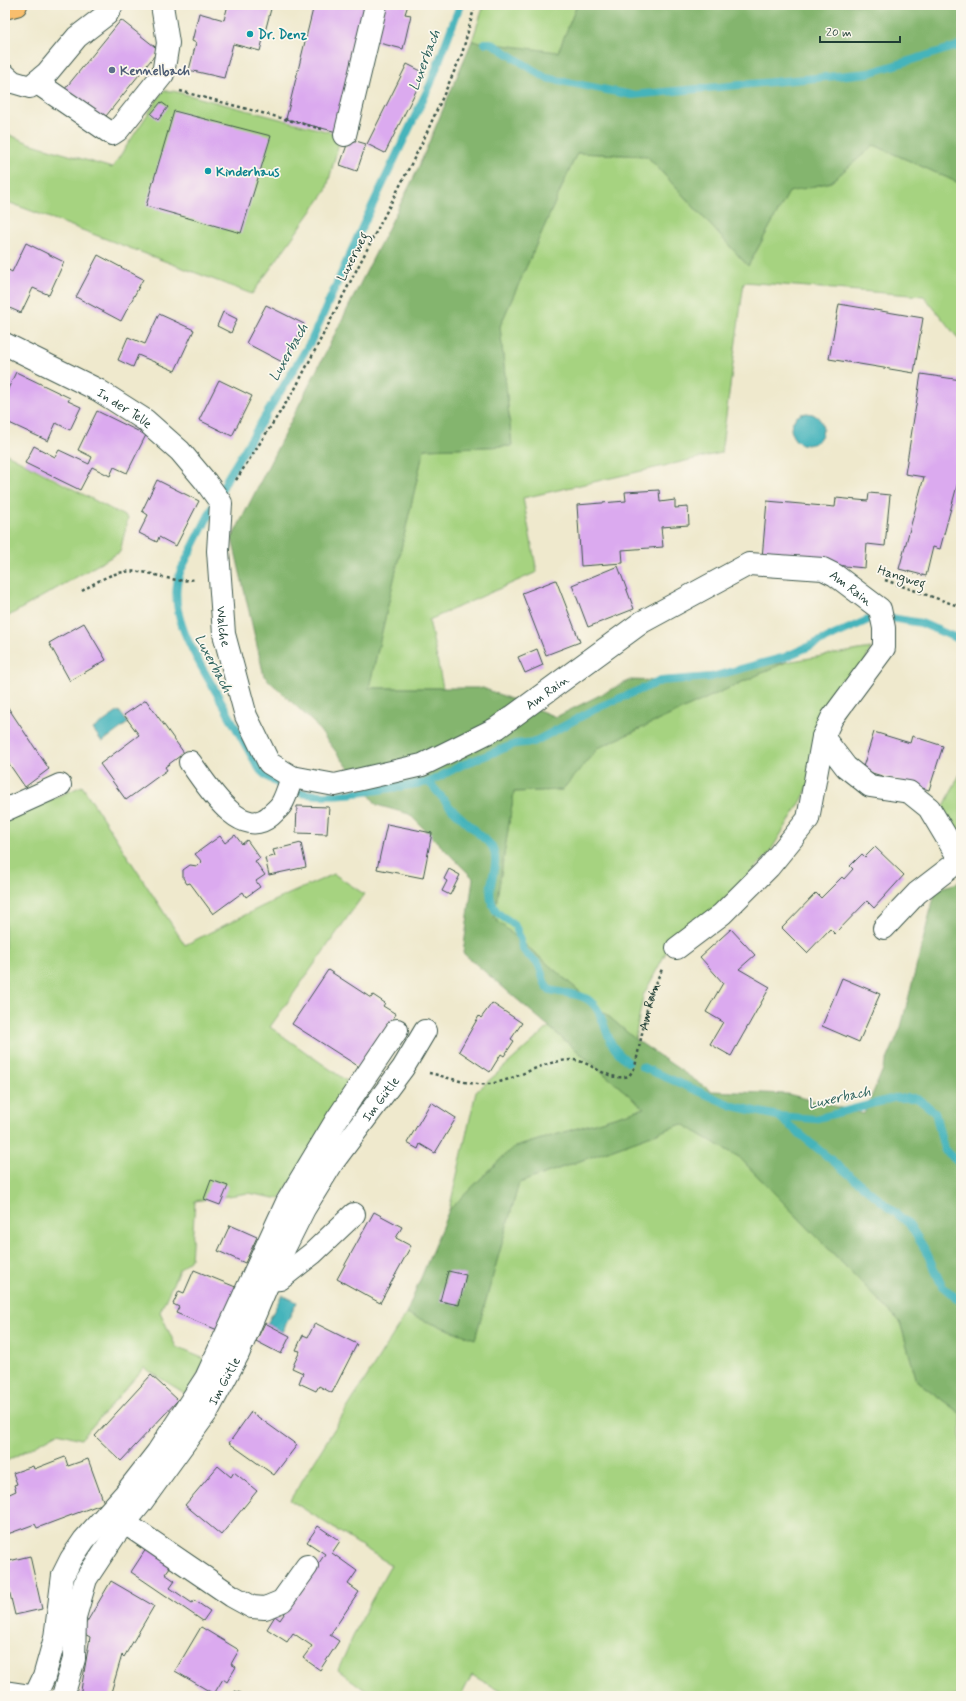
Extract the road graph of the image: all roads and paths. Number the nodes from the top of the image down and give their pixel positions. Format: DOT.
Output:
graph roads {
  1 [pos="16,5"];
  2 [pos="112,5"];
  3 [pos="162,5"];
  4 [pos="376,5"];
  5 [pos="475,5"];
  6 [pos="5,8"];
  7 [pos="5,75"];
  8 [pos="36,82"];
  9 [pos="154,85"];
  10 [pos="345,135"];
  11 [pos="5,344"];
  12 [pos="221,503"];
  13 [pos="884,579"];
  14 [pos="187,581"];
  15 [pos="82,590"];
  16 [pos="961,607"];
  17 [pos="823,737"];
  18 [pos="190,762"];
  19 [pos="60,785"];
  20 [pos="288,786"];
  21 [pos="5,810"];
  22 [pos="884,928"];
  23 [pos="677,948"];
  24 [pos="397,1030"];
  25 [pos="425,1031"];
  26 [pos="635,1067"];
  27 [pos="403,1068"];
  28 [pos="354,1214"];
  29 [pos="270,1280"];
  30 [pos="124,1523"];
  31 [pos="307,1566"];
  32 [pos="5,1692"];
  33 [pos="31,1696"];
  34 [pos="35,1696"];
  35 [pos="64,1696"];
  1 -- 6 [label="main road"];
  2 -- 8 [label="street"];
  3 -- 9 [label="street"];
  4 -- 10 [label="street"];
  5 -- 12 [label="path, Luxerweg"];
  7 -- 8 [label="street"];
  8 -- 9 [label="street"];
  9 -- 10 [label="path"];
  11 -- 12 [label="street, In der Telle"];
  12 -- 20 [label="street, Walche"];
  13 -- 16 [label="path, Hangweg"];
  14 -- 15 [label="path"];
  17 -- 20 [label="street, Am Rain"];
  17 -- 22 [label="street"];
  17 -- 23 [label="street, Am Rain"];
  18 -- 20 [label="street"];
  19 -- 21 [label="street"];
  23 -- 26 [label="path, Am Rain"];
  24 -- 34 [label="street"];
  25 -- 27 [label="street, Im Gütle"];
  26 -- 27 [label="path, Im Gütle"];
  27 -- 29 [label="street, Im Gütle"];
  28 -- 29 [label="street"];
  29 -- 30 [label="street, Im Gütle"];
  30 -- 31 [label="street"];
  30 -- 35 [label="street, Im Gütle"];
  32 -- 33 [label="street"];
}
